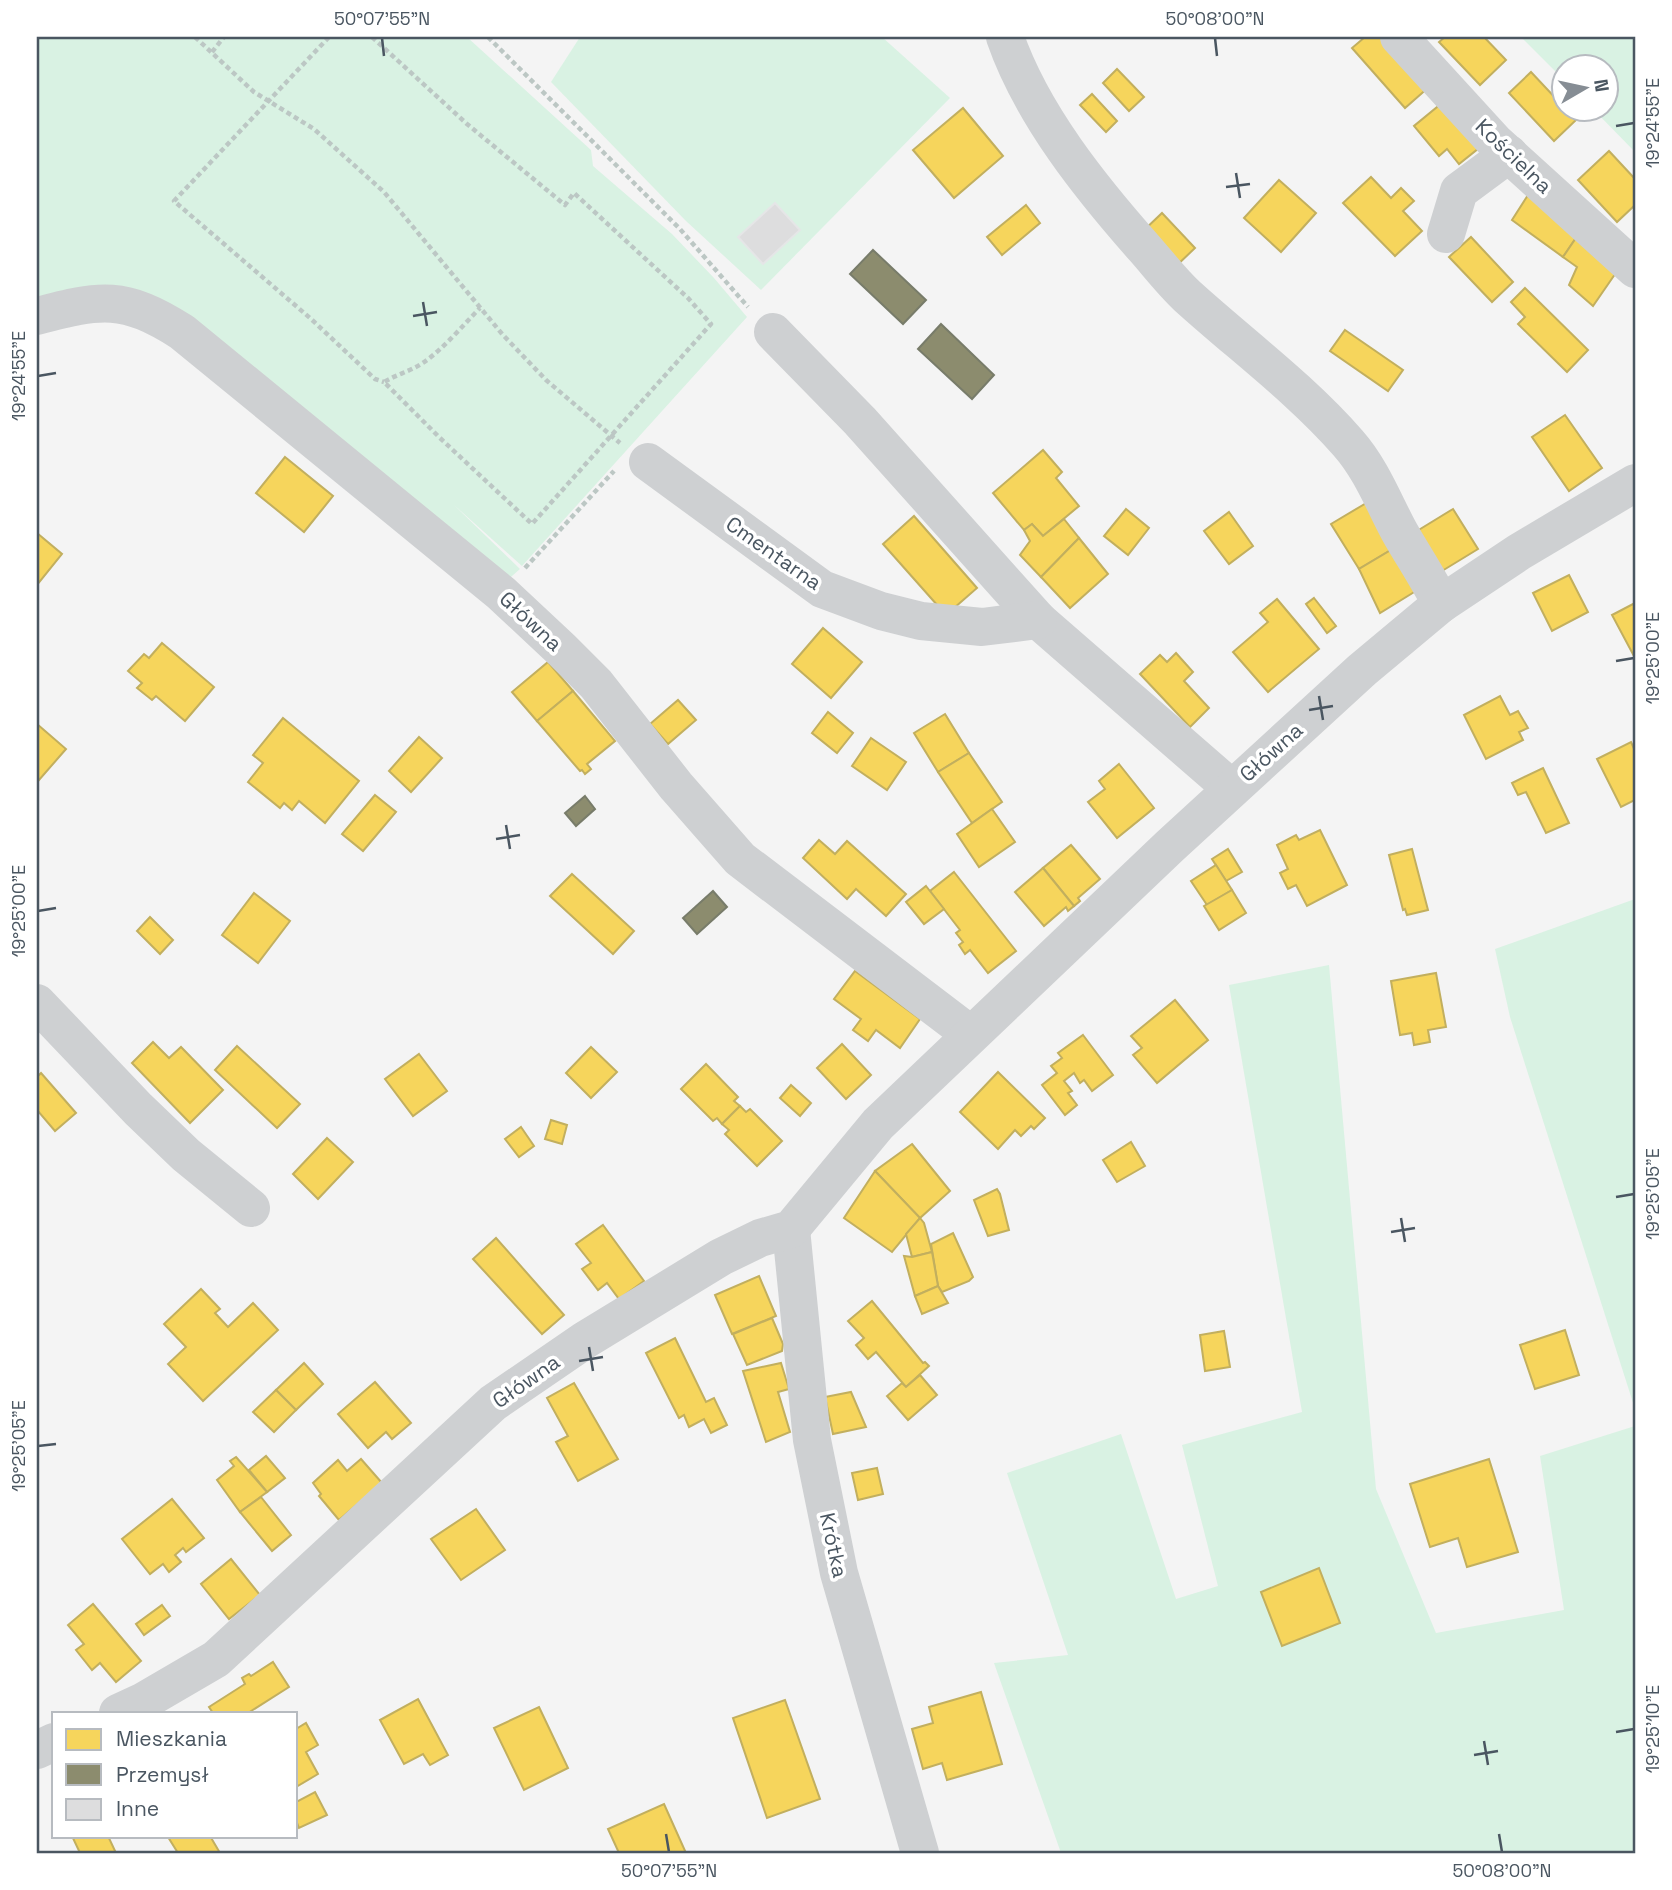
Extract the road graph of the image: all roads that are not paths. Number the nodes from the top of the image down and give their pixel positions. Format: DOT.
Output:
graph roads {
  1 [pos="1005,37"];
  2 [pos="1399,37"];
  3 [pos="1509,154"];
  4 [pos="1446,234"];
  5 [pos="1635,269"];
  6 [pos="37,316"];
  7 [pos="773,332"];
  8 [pos="633,458"];
  9 [pos="1635,483"];
  10 [pos="1441,604"];
  11 [pos="1038,621"];
  12 [pos="1231,789"];
  13 [pos="37,1003"];
  14 [pos="970,1034"];
  15 [pos="251,1208"];
  16 [pos="791,1229"];
  17 [pos="120,1712"];
  18 [pos="920,1853"];
  1 -- 10 [label="street"];
  2 -- 3 [label="street, Kościelna"];
  3 -- 4 [label="street"];
  3 -- 5 [label="street, Kościelna"];
  6 -- 14 [label="street, Główna"];
  7 -- 11 [label="street"];
  8 -- 11 [label="street, Cmentarna"];
  9 -- 10 [label="street, Główna"];
  10 -- 12 [label="street, Główna"];
  11 -- 12 [label="street"];
  12 -- 14 [label="street, Główna"];
  13 -- 15 [label="street"];
  14 -- 16 [label="street, Główna"];
  16 -- 17 [label="street, Główna"];
  16 -- 18 [label="street, Krótka"];
}
